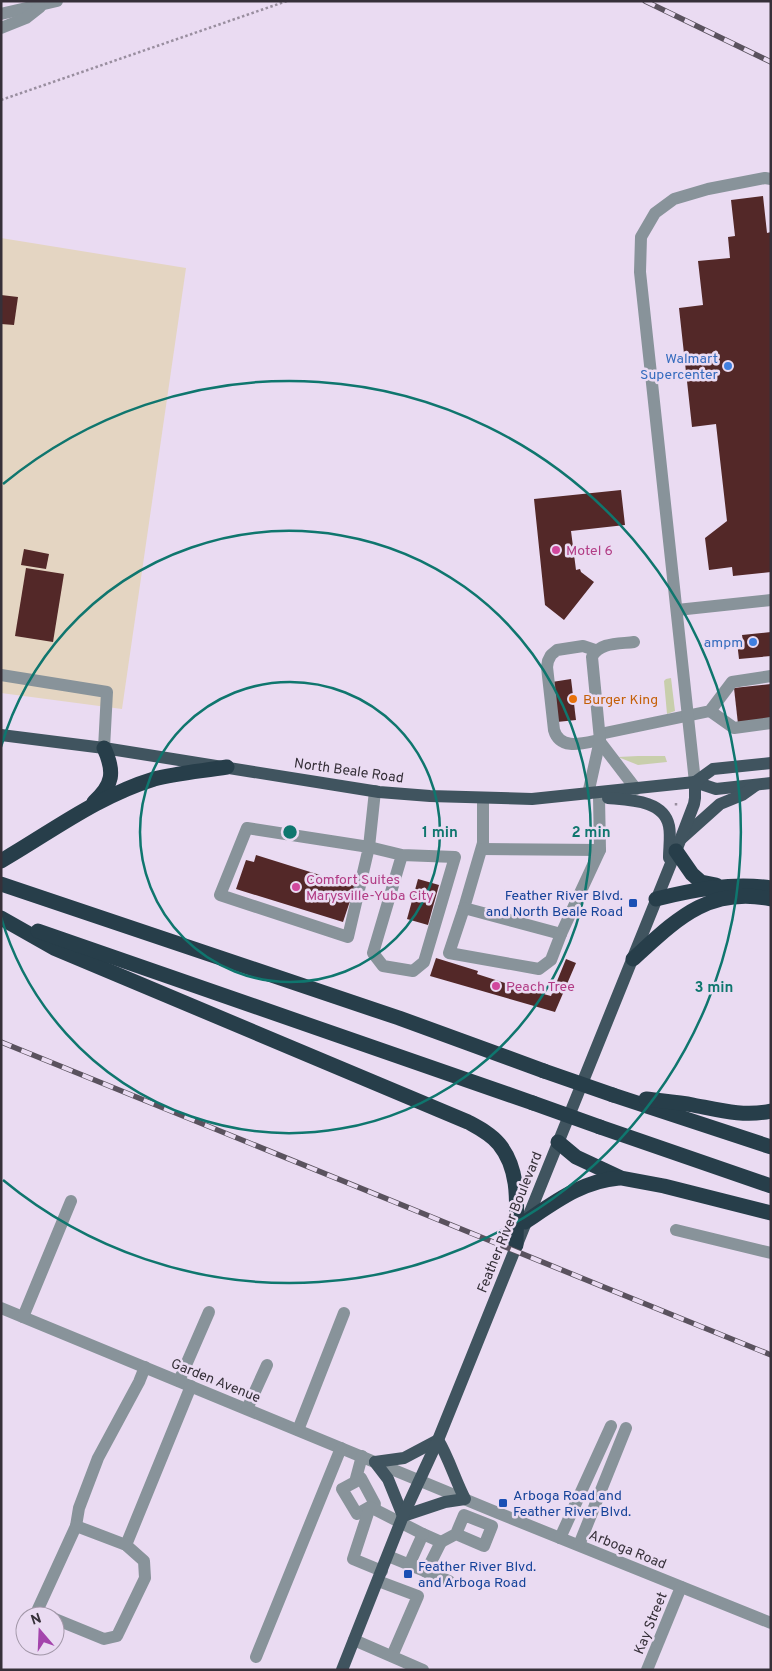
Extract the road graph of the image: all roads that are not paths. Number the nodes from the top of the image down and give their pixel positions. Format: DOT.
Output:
graph roads {
  1 [pos="57,1"];
  2 [pos="42,6"];
  3 [pos="1,14"];
  4 [pos="1,28"];
  5 [pos="771,179"];
  6 [pos="771,600"];
  7 [pos="677,610"];
  8 [pos="634,642"];
  9 [pos="595,650"];
  10 [pos="1,675"];
  11 [pos="771,676"];
  12 [pos="710,711"];
  13 [pos="688,716"];
  14 [pos="771,723"];
  15 [pos="1,735"];
  16 [pos="600,739"];
  17 [pos="104,748"];
  18 [pos="771,763"];
  19 [pos="226,767"];
  20 [pos="695,782"];
  21 [pos="771,783"];
  22 [pos="756,784"];
  23 [pos="636,789"];
  24 [pos="375,791"];
  25 [pos="594,795"];
  26 [pos="483,799"];
  27 [pos="90,807"];
  28 [pos="678,845"];
  29 [pos="369,847"];
  30 [pos="482,849"];
  31 [pos="600,850"];
  32 [pos="402,856"];
  33 [pos="1,860"];
  34 [pos="668,870"];
  35 [pos="1,884"];
  36 [pos="728,887"];
  37 [pos="771,888"];
  38 [pos="656,899"];
  39 [pos="771,900"];
  40 [pos="464,908"];
  41 [pos="1,918"];
  42 [pos="561,934"];
  43 [pos="633,959"];
  44 [pos="613,1094"];
  45 [pos="771,1112"];
  46 [pos="558,1142"];
  47 [pos="771,1147"];
  48 [pos="621,1178"];
  49 [pos="771,1186"];
  50 [pos="71,1201"];
  51 [pos="771,1213"];
  52 [pos="525,1222"];
  53 [pos="676,1230"];
  54 [pos="516,1245"];
  55 [pos="771,1253"];
  56 [pos="1,1308"];
  57 [pos="209,1312"];
  58 [pos="344,1312"];
  59 [pos="23,1316"];
  60 [pos="267,1365"];
  61 [pos="145,1367"];
  62 [pos="178,1381"];
  63 [pos="191,1386"];
  64 [pos="248,1409"];
  65 [pos="611,1426"];
  66 [pos="626,1428"];
  67 [pos="298,1430"];
  68 [pos="438,1440"];
  69 [pos="341,1448"];
  70 [pos="362,1456"];
  71 [pos="375,1462"];
  72 [pos="420,1480"];
  73 [pos="355,1482"];
  74 [pos="467,1500"];
  75 [pos="370,1507"];
  76 [pos="498,1513"];
  77 [pos="464,1515"];
  78 [pos="402,1520"];
  79 [pos="76,1526"];
  80 [pos="492,1526"];
  81 [pos="423,1534"];
  82 [pos="456,1534"];
  83 [pos="560,1538"];
  84 [pos="441,1542"];
  85 [pos="126,1545"];
  86 [pos="579,1545"];
  87 [pos="388,1556"];
  88 [pos="410,1565"];
  89 [pos="426,1572"];
  90 [pos="380,1576"];
  91 [pos="449,1582"];
  92 [pos="681,1587"];
  93 [pos="39,1606"];
  94 [pos="65,1623"];
  95 [pos="771,1623"];
  96 [pos="354,1640"];
  97 [pos="392,1656"];
  98 [pos="256,1657"];
  99 [pos="342,1670"];
  100 [pos="423,1670"];
  101 [pos="647,1670"];
  1 -- 2 [label="street"];
  2 -- 3 [label="street"];
  2 -- 4 [label="street"];
  5 -- 7 [label="street"];
  6 -- 7 [label="street"];
  7 -- 13 [label="street"];
  8 -- 9 [label="street"];
  9 -- 16 [label="street"];
  9 -- 16 [label="street"];
  10 -- 17 [label="street"];
  11 -- 12 [label="street"];
  12 -- 13 [label="street"];
  12 -- 14 [label="street"];
  13 -- 16 [label="street"];
  13 -- 20 [label="street"];
  15 -- 17 [label="main road, North Beale Road"];
  16 -- 23 [label="street"];
  16 -- 25 [label="street"];
  17 -- 19 [label="main road, North Beale Road"];
  17 -- 27 [label="highway"];
  18 -- 20 [label="main road, North Beale Road"];
  19 -- 24 [label="main road, North Beale Road"];
  19 -- 27 [label="highway"];
  20 -- 22 [label="main road, North Beale Road"];
  20 -- 23 [label="main road, North Beale Road"];
  20 -- 28 [label="main road, Feather River Boulevard"];
  21 -- 22 [label="main road, North Beale Road"];
  22 -- 28 [label="main road"];
  23 -- 25 [label="main road, North Beale Road"];
  24 -- 26 [label="main road, North Beale Road"];
  24 -- 29 [label="street"];
  25 -- 26 [label="main road, North Beale Road"];
  25 -- 31 [label="street"];
  25 -- 34 [label="main road"];
  26 -- 30 [label="street"];
  27 -- 33 [label="highway"];
  28 -- 34 [label="main road, Feather River Boulevard"];
  28 -- 36 [label="highway"];
  29 -- 29 [label="street"];
  29 -- 32 [label="street"];
  30 -- 31 [label="street"];
  30 -- 40 [label="street"];
  31 -- 42 [label="street"];
  32 -- 32 [label="street"];
  34 -- 38 [label="main road, Feather River Boulevard"];
  35 -- 44 [label="highway, bridge"];
  36 -- 37 [label="highway"];
  36 -- 38 [label="highway"];
  38 -- 43 [label="main road, Feather River Boulevard"];
  39 -- 43 [label="highway"];
  40 -- 42 [label="street"];
  40 -- 42 [label="street"];
  41 -- 49 [label="highway, bridge"];
  41 -- 54 [label="highway"];
  43 -- 46 [label="main road, Feather River Boulevard"];
  44 -- 45 [label="highway"];
  44 -- 47 [label="highway"];
  46 -- 48 [label="highway"];
  46 -- 52 [label="main road, Feather River Boulevard"];
  48 -- 51 [label="highway"];
  48 -- 52 [label="highway"];
  50 -- 59 [label="street"];
  52 -- 54 [label="main road, Feather River Boulevard"];
  53 -- 55 [label="street"];
  54 -- 68 [label="main road, Feather River Boulevard"];
  56 -- 59 [label="street, Garden Avenue"];
  57 -- 62 [label="street"];
  58 -- 67 [label="street"];
  59 -- 61 [label="street, Garden Avenue"];
  60 -- 64 [label="street"];
  61 -- 62 [label="street, Garden Avenue"];
  61 -- 79 [label="street"];
  62 -- 63 [label="street, Garden Avenue"];
  63 -- 64 [label="street, Garden Avenue"];
  63 -- 85 [label="street"];
  64 -- 67 [label="street, Garden Avenue"];
  65 -- 83 [label="street"];
  66 -- 86 [label="street"];
  67 -- 69 [label="street, Garden Avenue"];
  68 -- 71 [label="main road"];
  68 -- 72 [label="main road, Feather River Boulevard"];
  68 -- 74 [label="main road"];
  69 -- 70 [label="street, Garden Avenue"];
  69 -- 98 [label="street"];
  70 -- 71 [label="street, Garden Avenue"];
  70 -- 73 [label="street"];
  71 -- 72 [label="street, Garden Avenue"];
  71 -- 78 [label="main road"];
  72 -- 74 [label="street, Arboga Road"];
  72 -- 78 [label="main road, Feather River Boulevard"];
  73 -- 75 [label="street"];
  73 -- 75 [label="street"];
  74 -- 76 [label="street, Arboga Road"];
  74 -- 77 [label="street"];
  74 -- 78 [label="main road"];
  75 -- 78 [label="street"];
  75 -- 90 [label="street"];
  76 -- 80 [label="street"];
  76 -- 83 [label="street, Arboga Road"];
  77 -- 80 [label="street"];
  77 -- 82 [label="street"];
  78 -- 81 [label="street"];
  78 -- 87 [label="main road, Feather River Boulevard"];
  79 -- 85 [label="street"];
  79 -- 93 [label="street"];
  80 -- 82 [label="street"];
  81 -- 84 [label="street"];
  81 -- 88 [label="street"];
  82 -- 84 [label="street"];
  83 -- 86 [label="street, Arboga Road"];
  84 -- 89 [label="street"];
  85 -- 94 [label="street"];
  86 -- 92 [label="street, Arboga Road"];
  87 -- 88 [label="street"];
  87 -- 90 [label="main road, Feather River Boulevard"];
  88 -- 89 [label="street"];
  89 -- 91 [label="street"];
  90 -- 96 [label="main road, Feather River Boulevard"];
  90 -- 97 [label="street"];
  92 -- 95 [label="street, Arboga Road"];
  92 -- 101 [label="street, Kay Street"];
  96 -- 97 [label="street"];
  96 -- 99 [label="main road, Feather River Boulevard"];
  97 -- 100 [label="street"];
}
